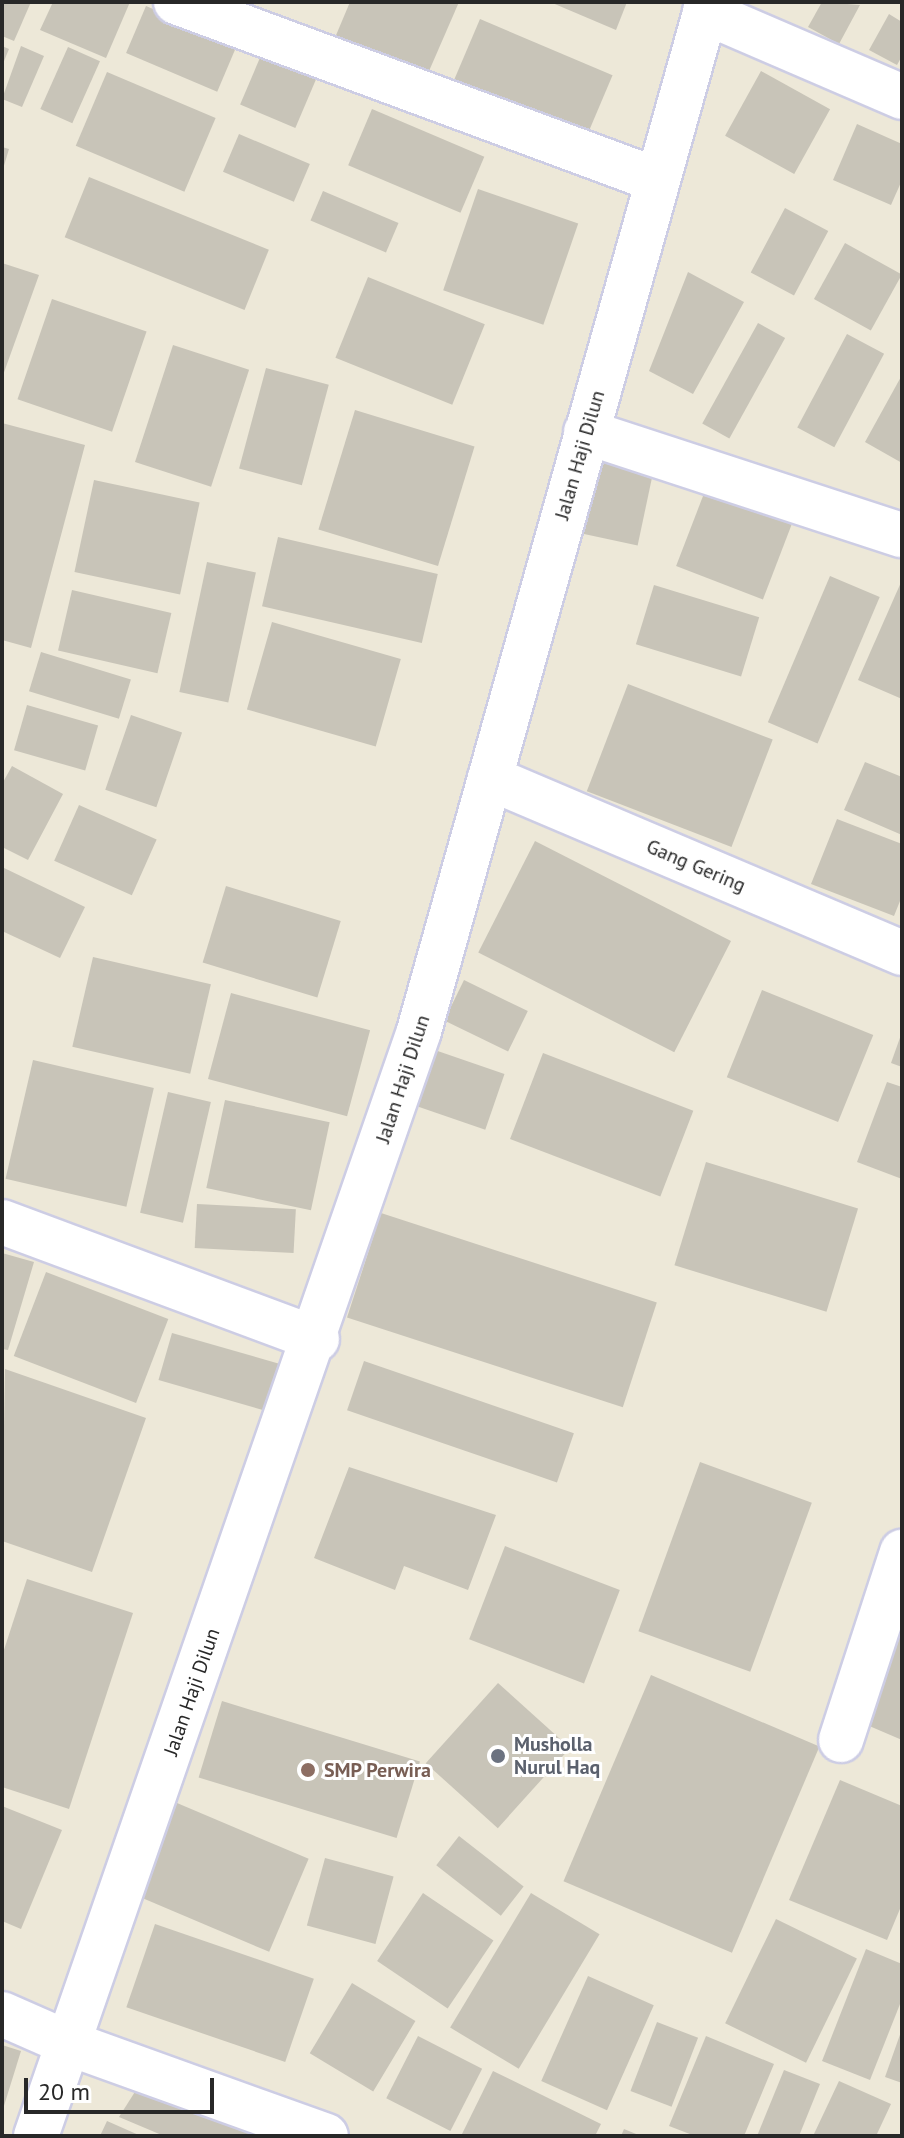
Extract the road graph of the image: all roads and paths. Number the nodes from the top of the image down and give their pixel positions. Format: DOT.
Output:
graph roads {
  1 [pos="176,2"];
  2 [pos="706,7"];
  3 [pos="902,97"];
  4 [pos="657,180"];
  5 [pos="586,432"];
  6 [pos="902,535"];
  7 [pos="490,778"];
  8 [pos="902,953"];
  9 [pos="2,1222"];
  10 [pos="317,1339"];
  11 [pos="902,1552"];
  12 [pos="841,1740"];
  13 [pos="2,2014"];
  14 [pos="68,2043"];
  15 [pos="36,2136"];
  16 [pos="326,2136"];
  1 -- 4 [label="street"];
  2 -- 3 [label="street"];
  2 -- 4 [label="street, Jalan Haji Dilun"];
  4 -- 5 [label="street, Jalan Haji Dilun"];
  5 -- 6 [label="street"];
  5 -- 7 [label="street, Jalan Haji Dilun"];
  7 -- 8 [label="street, Gang Gering"];
  7 -- 10 [label="street, Jalan Haji Dilun"];
  9 -- 10 [label="street"];
  10 -- 14 [label="street, Jalan Haji Dilun"];
  11 -- 12 [label="street"];
  13 -- 14 [label="street"];
  14 -- 15 [label="street, Jalan Haji Dilun"];
  14 -- 16 [label="street"];
}
